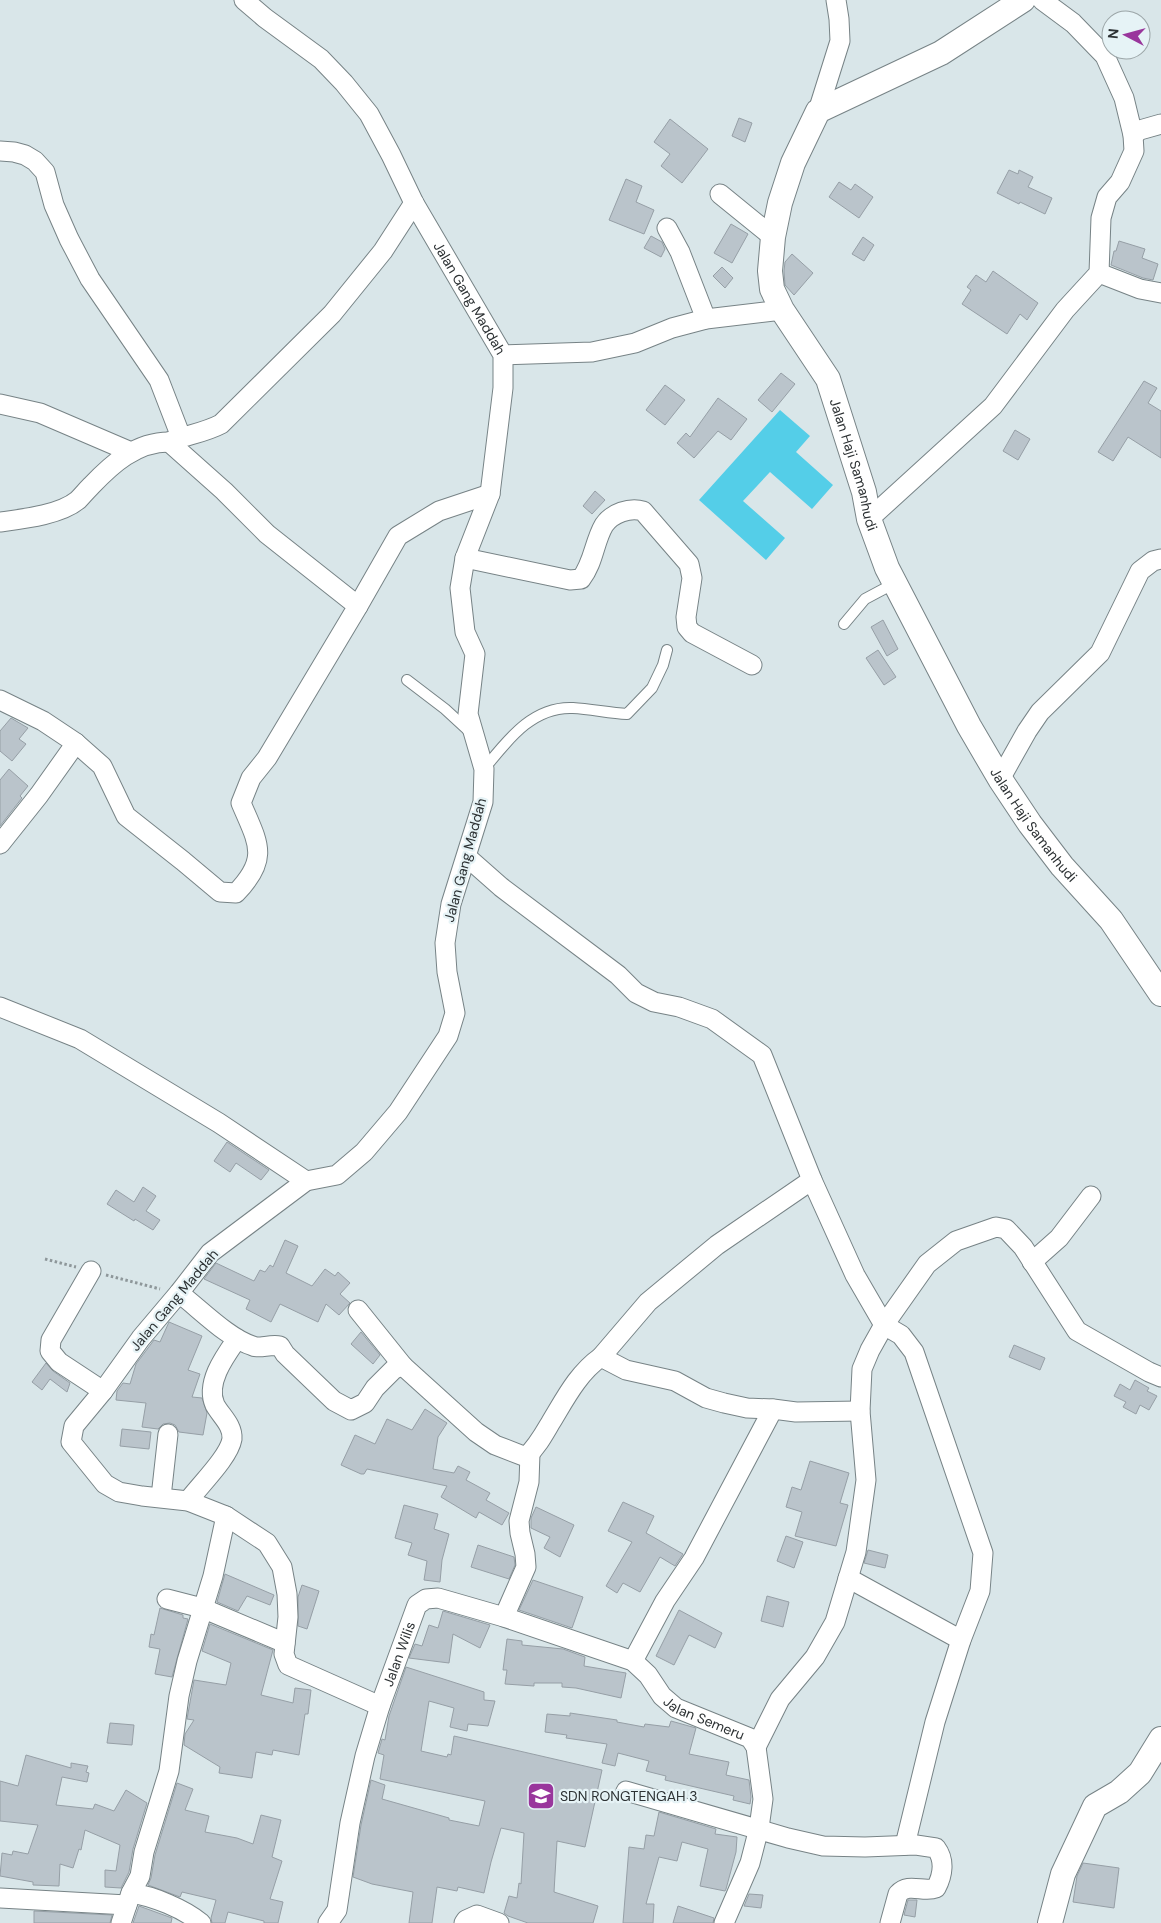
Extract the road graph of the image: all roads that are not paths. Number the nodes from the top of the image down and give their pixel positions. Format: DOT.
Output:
graph roads {
  1 [pos="244,0"];
  2 [pos="836,0"];
  3 [pos="1023,0"];
  4 [pos="1042,0"];
  5 [pos="818,111"];
  6 [pos="1161,124"];
  7 [pos="1133,135"];
  8 [pos="0,151"];
  9 [pos="720,194"];
  10 [pos="414,203"];
  11 [pos="667,228"];
  12 [pos="773,237"];
  13 [pos="1098,273"];
  14 [pos="1161,293"];
  15 [pos="782,310"];
  16 [pos="706,319"];
  17 [pos="503,354"];
  18 [pos="0,404"];
  19 [pos="175,440"];
  20 [pos="131,452"];
  21 [pos="490,494"];
  22 [pos="869,519"];
  23 [pos="0,522"];
  24 [pos="466,558"];
  25 [pos="1161,559"];
  26 [pos="895,583"];
  27 [pos="358,606"];
  28 [pos="844,624"];
  29 [pos="667,650"];
  30 [pos="752,665"];
  31 [pos="408,680"];
  32 [pos="0,700"];
  33 [pos="473,735"];
  34 [pos="76,743"];
  35 [pos="484,769"];
  36 [pos="1000,779"];
  37 [pos="0,844"];
  38 [pos="467,857"];
  39 [pos="1161,994"];
  40 [pos="0,1007"];
  41 [pos="812,1180"];
  42 [pos="306,1182"];
  43 [pos="1091,1196"];
  44 [pos="1032,1262"];
  45 [pos="91,1271"];
  46 [pos="180,1294"];
  47 [pos="358,1310"];
  48 [pos="884,1325"];
  49 [pos="237,1339"];
  50 [pos="601,1357"];
  51 [pos="403,1366"];
  52 [pos="1161,1377"];
  53 [pos="103,1391"];
  54 [pos="773,1410"];
  55 [pos="860,1412"];
  56 [pos="168,1434"];
  57 [pos="530,1453"];
  58 [pos="160,1497"];
  59 [pos="188,1500"];
  60 [pos="226,1516"];
  61 [pos="848,1578"];
  62 [pos="167,1599"];
  63 [pos="202,1608"];
  64 [pos="504,1617"];
  65 [pos="961,1640"];
  66 [pos="285,1644"];
  67 [pos="633,1661"];
  68 [pos="380,1706"];
  69 [pos="1161,1740"];
  70 [pos="756,1747"];
  71 [pos="626,1791"];
  72 [pos="760,1828"];
  73 [pos="905,1846"];
  74 [pos="0,1898"];
  75 [pos="127,1907"];
  76 [pos="201,1923"];
  77 [pos="328,1923"];
  78 [pos="464,1923"];
  79 [pos="499,1923"];
  80 [pos="724,1923"];
  81 [pos="890,1923"];
  82 [pos="1050,1923"];
  1 -- 10 [label="street, Jalan Gang Maddah"];
  2 -- 5 [label="street"];
  3 -- 5 [label="street"];
  4 -- 7 [label="street"];
  5 -- 12 [label="street, Jalan Haji Samanhudi"];
  6 -- 7 [label="street"];
  7 -- 13 [label="street"];
  8 -- 19 [label="street"];
  9 -- 12 [label="street"];
  10 -- 17 [label="street, Jalan Gang Maddah"];
  10 -- 19 [label="street"];
  11 -- 16 [label="street"];
  12 -- 15 [label="street, Jalan Haji Samanhudi"];
  13 -- 14 [label="street"];
  13 -- 22 [label="street"];
  15 -- 16 [label="street"];
  15 -- 22 [label="street, Jalan Haji Samanhudi"];
  16 -- 17 [label="street"];
  17 -- 21 [label="street, Jalan Gang Maddah"];
  18 -- 20 [label="street"];
  19 -- 20 [label="street"];
  19 -- 27 [label="street"];
  20 -- 23 [label="street"];
  21 -- 24 [label="street, Jalan Gang Maddah"];
  21 -- 27 [label="street"];
  22 -- 26 [label="street, Jalan Haji Samanhudi"];
  24 -- 30 [label="street"];
  24 -- 33 [label="street, Jalan Gang Maddah"];
  25 -- 36 [label="street"];
  26 -- 28 [label="lane"];
  26 -- 36 [label="street, Jalan Haji Samanhudi"];
  27 -- 34 [label="street"];
  29 -- 35 [label="lane"];
  31 -- 33 [label="lane"];
  32 -- 34 [label="street"];
  33 -- 35 [label="street, Jalan Gang Maddah"];
  34 -- 37 [label="street"];
  35 -- 38 [label="street, Jalan Gang Maddah"];
  36 -- 39 [label="street, Jalan Haji Samanhudi"];
  38 -- 41 [label="street"];
  38 -- 42 [label="street, Jalan Gang Maddah"];
  40 -- 42 [label="street"];
  41 -- 48 [label="street"];
  41 -- 50 [label="street"];
  42 -- 46 [label="street, Jalan Gang Maddah"];
  43 -- 44 [label="street"];
  44 -- 48 [label="street"];
  44 -- 52 [label="street"];
  45 -- 53 [label="street"];
  46 -- 49 [label="street"];
  46 -- 53 [label="street, Jalan Gang Maddah"];
  47 -- 51 [label="street"];
  48 -- 55 [label="street"];
  48 -- 65 [label="street"];
  49 -- 51 [label="street"];
  49 -- 59 [label="street"];
  50 -- 54 [label="street"];
  50 -- 57 [label="street"];
  51 -- 57 [label="street"];
  53 -- 58 [label="street, Jalan Gang Maddah"];
  54 -- 55 [label="street"];
  54 -- 67 [label="street"];
  55 -- 61 [label="street"];
  56 -- 58 [label="street"];
  57 -- 64 [label="street"];
  58 -- 59 [label="street, Jalan Gang Maddah"];
  59 -- 60 [label="street, Jalan Gang Maddah"];
  60 -- 63 [label="street"];
  60 -- 66 [label="street, Jalan Gang Maddah"];
  61 -- 65 [label="street"];
  61 -- 70 [label="street"];
  62 -- 63 [label="street"];
  63 -- 66 [label="street"];
  63 -- 75 [label="street"];
  64 -- 67 [label="street, Jalan Wilis"];
  64 -- 68 [label="street, Jalan Wilis"];
  65 -- 73 [label="street"];
  66 -- 68 [label="street, Jalan Gang Maddah"];
  67 -- 70 [label="street, Jalan Semeru"];
  68 -- 77 [label="street, Jalan Wilis"];
  69 -- 82 [label="street"];
  70 -- 72 [label="street, Jalan Semeru"];
  71 -- 72 [label="street"];
  72 -- 73 [label="street"];
  72 -- 80 [label="street, Jalan Semeru"];
  73 -- 81 [label="street"];
  74 -- 75 [label="street"];
  75 -- 76 [label="street"];
  78 -- 79 [label="street"];
}
